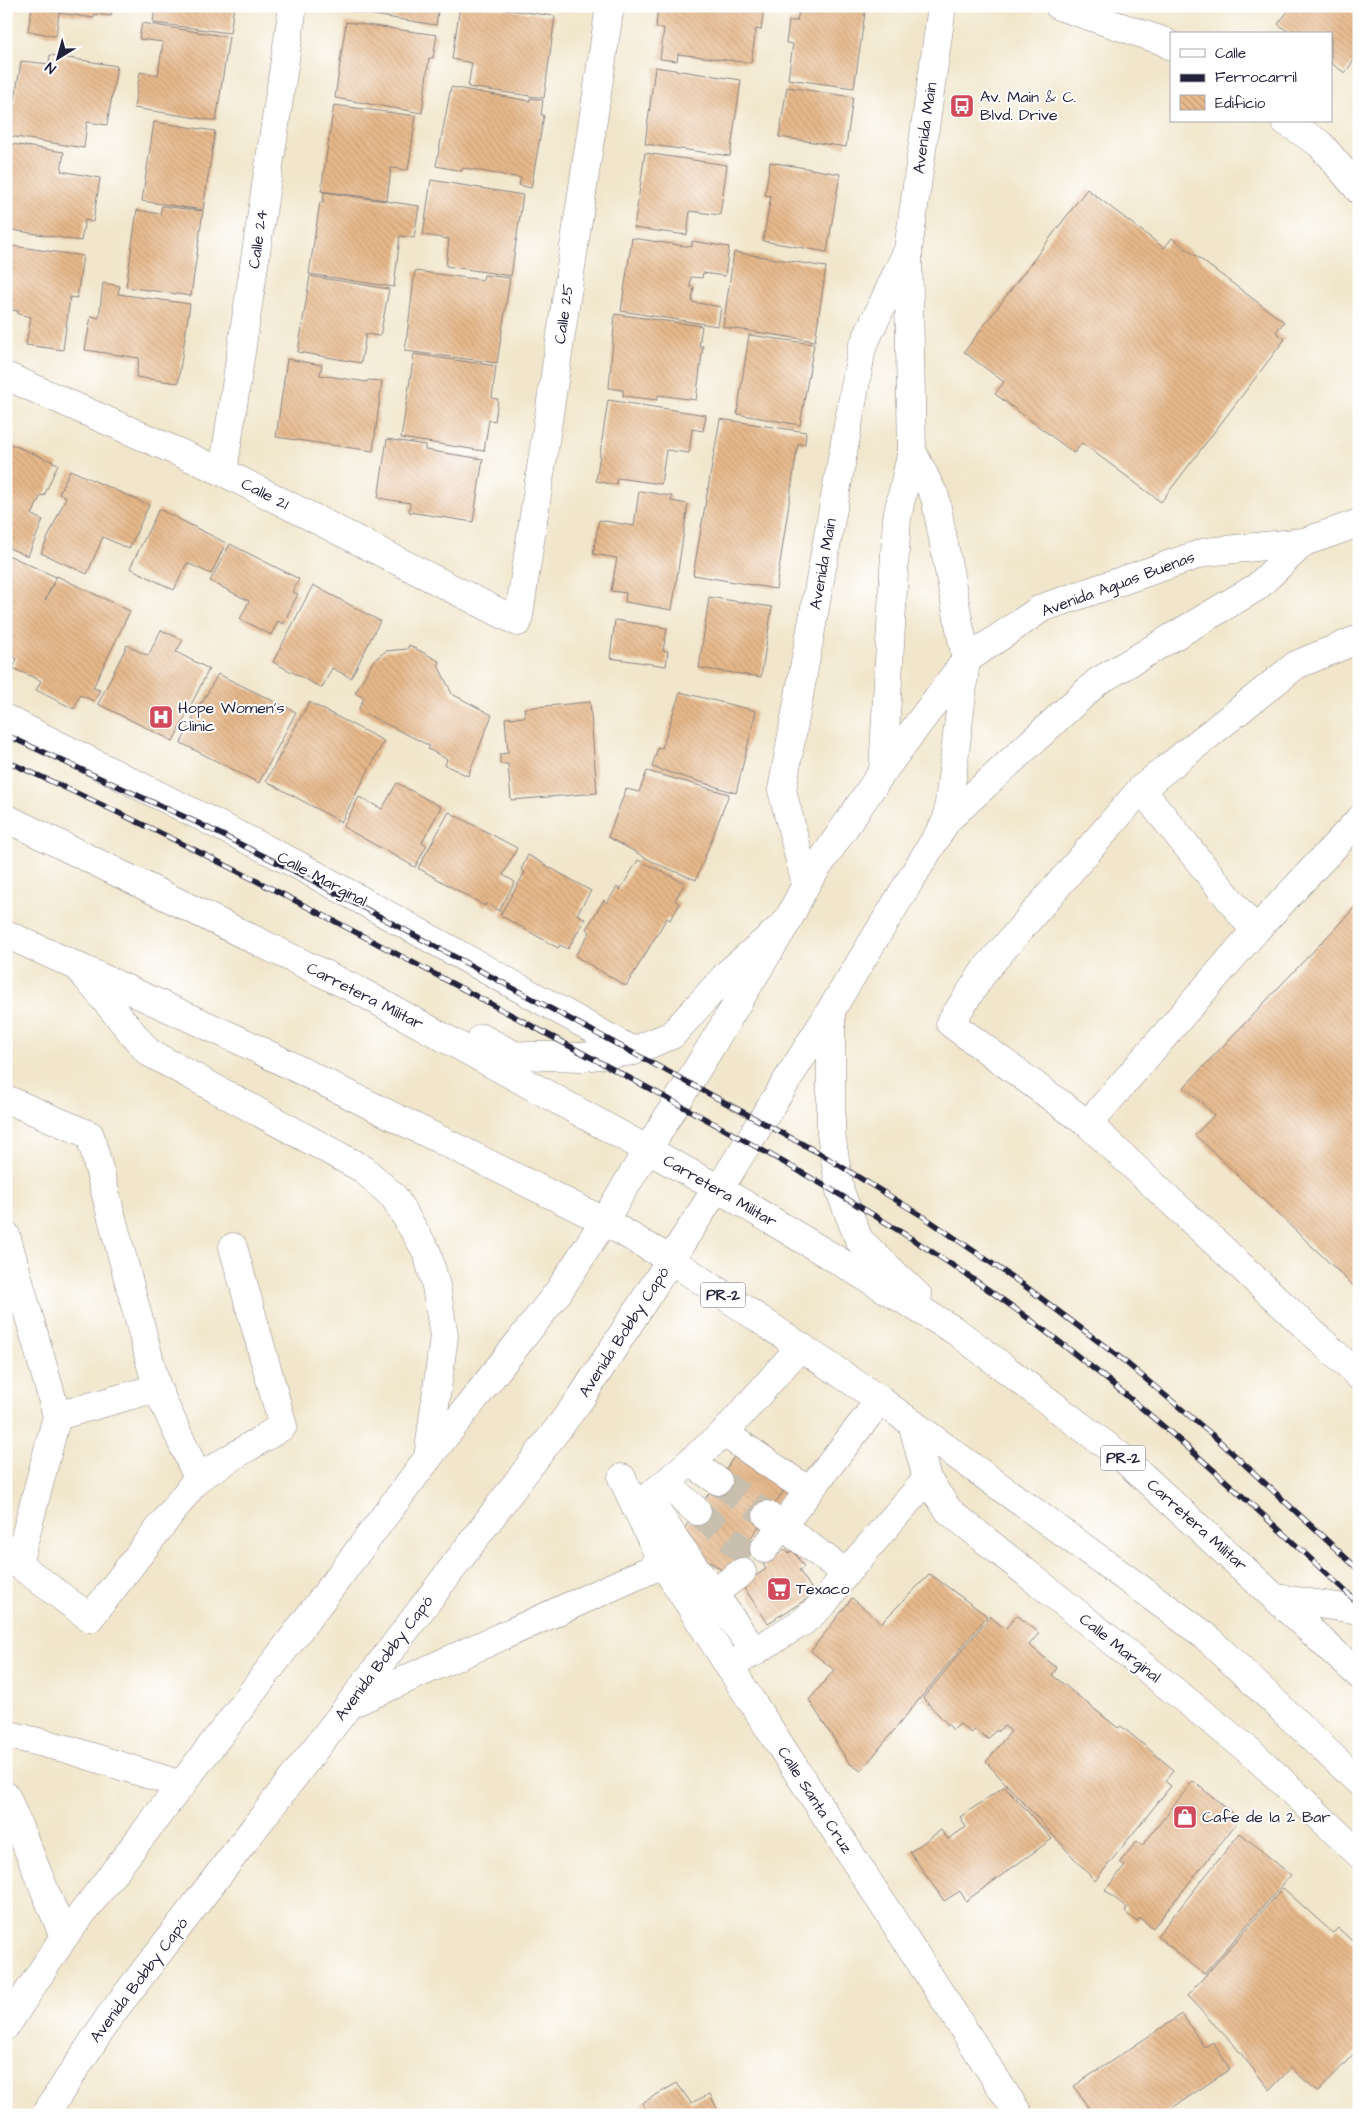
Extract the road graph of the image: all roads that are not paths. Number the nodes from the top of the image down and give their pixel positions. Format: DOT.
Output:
graph roads {
  1 [pos="293,6"];
  2 [pos="610,6"];
  3 [pos="942,6"];
  4 [pos="1059,6"];
  5 [pos="1170,45"];
  6 [pos="1287,122"];
  7 [pos="1359,190"];
  8 [pos="908,250"];
  9 [pos="6,376"];
  10 [pos="912,451"];
  11 [pos="223,472"];
  12 [pos="1359,523"];
  13 [pos="1304,542"];
  14 [pos="518,622"];
  15 [pos="1359,639"];
  16 [pos="966,660"];
  17 [pos="6,719"];
  18 [pos="883,771"];
  19 [pos="1141,789"];
  20 [pos="6,818"];
  21 [pos="947,820"];
  22 [pos="1359,820"];
  23 [pos="806,884"];
  24 [pos="786,922"];
  25 [pos="1255,932"];
  26 [pos="6,934"];
  27 [pos="77,966"];
  28 [pos="325,975"];
  29 [pos="832,1010"];
  30 [pos="632,1050"];
  31 [pos="6,1099"];
  32 [pos="1088,1124"];
  33 [pos="647,1149"];
  34 [pos="716,1191"];
  35 [pos="604,1221"];
  36 [pos="6,1236"];
  37 [pos="233,1247"];
  38 [pos="671,1260"];
  39 [pos="957,1332"];
  40 [pos="801,1346"];
  41 [pos="1359,1376"];
  42 [pos="157,1388"];
  43 [pos="880,1400"];
  44 [pos="57,1416"];
  45 [pos="912,1423"];
  46 [pos="724,1433"];
  47 [pos="428,1458"];
  48 [pos="690,1462"];
  49 [pos="198,1478"];
  50 [pos="622,1478"];
  51 [pos="927,1479"];
  52 [pos="718,1481"];
  53 [pos="809,1491"];
  54 [pos="650,1496"];
  55 [pos="697,1511"];
  56 [pos="775,1520"];
  57 [pos="764,1549"];
  58 [pos="663,1564"];
  59 [pos="10,1566"];
  60 [pos="742,1572"];
  61 [pos="846,1573"];
  62 [pos="714,1592"];
  63 [pos="1277,1598"];
  64 [pos="1352,1603"];
  65 [pos="692,1610"];
  66 [pos="755,1652"];
  67 [pos="729,1667"];
  68 [pos="1359,1675"];
  69 [pos="349,1705"];
  70 [pos="6,1734"];
  71 [pos="1359,1782"];
  72 [pos="182,1785"];
  73 [pos="6,1796"];
  74 [pos="1359,1854"];
  75 [pos="64,1937"];
  76 [pos="6,2026"];
  77 [pos="44,2115"];
  78 [pos="1019,2115"];
  1 -- 11 [label="street, Calle 24"];
  2 -- 14 [label="street, Calle 25"];
  3 -- 8 [label="street, Avenida Main"];
  4 -- 5 [label="street"];
  6 -- 7 [label="street"];
  8 -- 10 [label="street, Avenida Main"];
  8 -- 23 [label="street, Avenida Main"];
  9 -- 11 [label="street, Calle 21"];
  10 -- 16 [label="street"];
  10 -- 18 [label="street, Avenida Main"];
  11 -- 14 [label="street, Calle 21"];
  12 -- 13 [label="street, Avenida Aguas Buenas"];
  13 -- 16 [label="street, Avenida Aguas Buenas"];
  13 -- 21 [label="street"];
  15 -- 19 [label="street"];
  16 -- 18 [label="street, Avenida Aguas Buenas"];
  16 -- 21 [label="street"];
  17 -- 30 [label="street, Calle Marginal"];
  18 -- 23 [label="street, Avenida Aguas Buenas"];
  19 -- 25 [label="street"];
  19 -- 32 [label="street"];
  20 -- 28 [label="street, Carretera Militar / PR-2"];
  21 -- 29 [label="street, Avenida Bobby Capó"];
  22 -- 25 [label="street"];
  23 -- 24 [label="street, Avenida Aguas Buenas"];
  24 -- 30 [label="street"];
  24 -- 33 [label="street, Avenida Aguas Buenas"];
  25 -- 32 [label="street"];
  26 -- 27 [label="street, PR-2"];
  27 -- 35 [label="street, PR-2"];
  27 -- 47 [label="street"];
  28 -- 30 [label="street"];
  28 -- 33 [label="street, Carretera Militar / PR-2"];
  29 -- 34 [label="street, Avenida Bobby Capó"];
  29 -- 39 [label="street"];
  31 -- 42 [label="street"];
  32 -- 41 [label="street"];
  33 -- 34 [label="street, Carretera Militar / PR-2"];
  33 -- 35 [label="street"];
  34 -- 38 [label="street, Avenida Bobby Capó"];
  34 -- 39 [label="street, Carretera Militar / PR-2"];
  35 -- 38 [label="street, PR-2"];
  35 -- 47 [label="street"];
  36 -- 44 [label="street"];
  37 -- 49 [label="street"];
  38 -- 40 [label="street, PR-2"];
  38 -- 69 [label="street, Avenida Bobby Capó"];
  39 -- 63 [label="street, Carretera Militar / PR-2"];
  40 -- 43 [label="street, PR-2"];
  40 -- 46 [label="street"];
  42 -- 44 [label="street"];
  42 -- 49 [label="street"];
  43 -- 45 [label="street, PR-2"];
  43 -- 53 [label="street"];
  44 -- 59 [label="street"];
  45 -- 51 [label="street, Calle Marginal"];
  45 -- 71 [label="street, PR-2"];
  46 -- 48 [label="street"];
  46 -- 53 [label="street"];
  47 -- 72 [label="street"];
  48 -- 52 [label="street"];
  48 -- 54 [label="street"];
  49 -- 59 [label="street"];
  50 -- 54 [label="street, Calle Santa Cruz"];
  51 -- 61 [label="street"];
  51 -- 74 [label="street, Calle Marginal"];
  53 -- 56 [label="street"];
  54 -- 55 [label="street"];
  54 -- 58 [label="street, Calle Santa Cruz"];
  54 -- 62 [label="street"];
  56 -- 57 [label="street"];
  56 -- 61 [label="street"];
  58 -- 65 [label="street, Calle Santa Cruz"];
  58 -- 69 [label="street"];
  60 -- 62 [label="street"];
  61 -- 66 [label="street"];
  62 -- 65 [label="street"];
  62 -- 66 [label="street"];
  63 -- 64 [label="street"];
  63 -- 68 [label="street, Carretera Militar / PR-2"];
  65 -- 67 [label="street, Calle Santa Cruz"];
  66 -- 67 [label="street"];
  67 -- 78 [label="street, Calle Santa Cruz"];
  69 -- 77 [label="street, Avenida Bobby Capó"];
  70 -- 72 [label="street"];
  72 -- 75 [label="street"];
  73 -- 75 [label="street"];
  75 -- 76 [label="street"];
}
